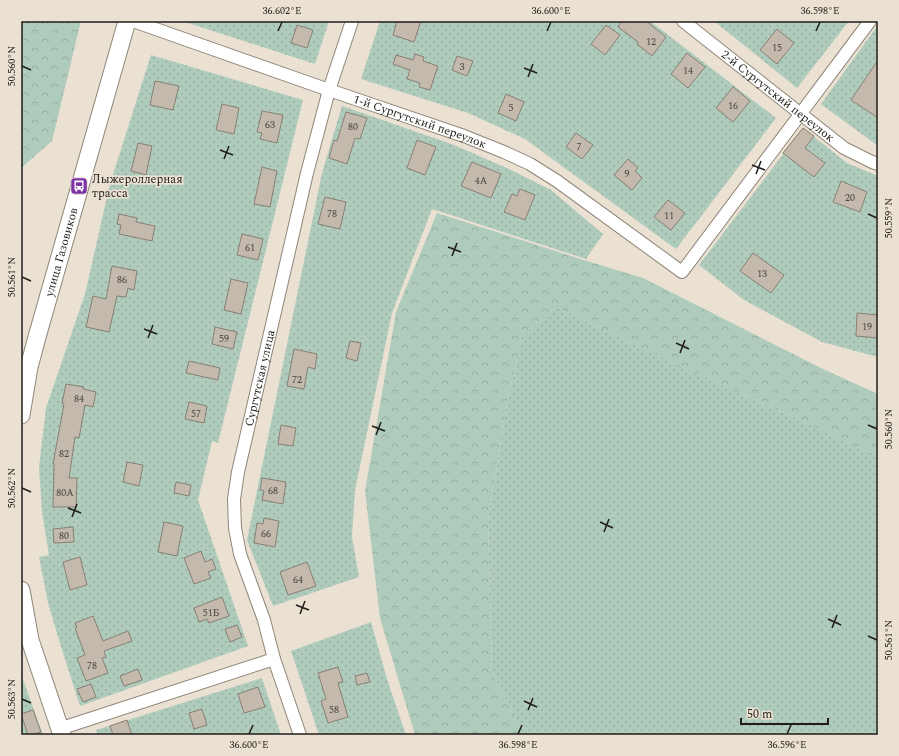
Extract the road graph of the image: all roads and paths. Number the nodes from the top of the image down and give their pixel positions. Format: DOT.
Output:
graph roads {
  1 [pos="128,21"];
  2 [pos="132,21"];
  3 [pos="352,21"];
  4 [pos="683,21"];
  5 [pos="870,21"];
  6 [pos="329,90"];
  7 [pos="800,114"];
  8 [pos="878,164"];
  9 [pos="21,415"];
  10 [pos="21,590"];
  11 [pos="274,659"];
  12 [pos="60,732"];
  13 [pos="300,735"];
  1 -- 9 [label="street, улица Газовиков"];
  2 -- 6 [label="street, 1-й Сургутский переулок"];
  3 -- 6 [label="street, Сургутская улица"];
  4 -- 7 [label="street, 2-й Сургутский переулок"];
  5 -- 7 [label="street"];
  6 -- 7 [label="street, 1-й Сургутский переулок"];
  6 -- 11 [label="street, Сургутская улица"];
  7 -- 8 [label="street, 2-й Сургутский переулок"];
  10 -- 12 [label="street"];
  11 -- 12 [label="street"];
  11 -- 13 [label="street, Сургутская улица"];
}
